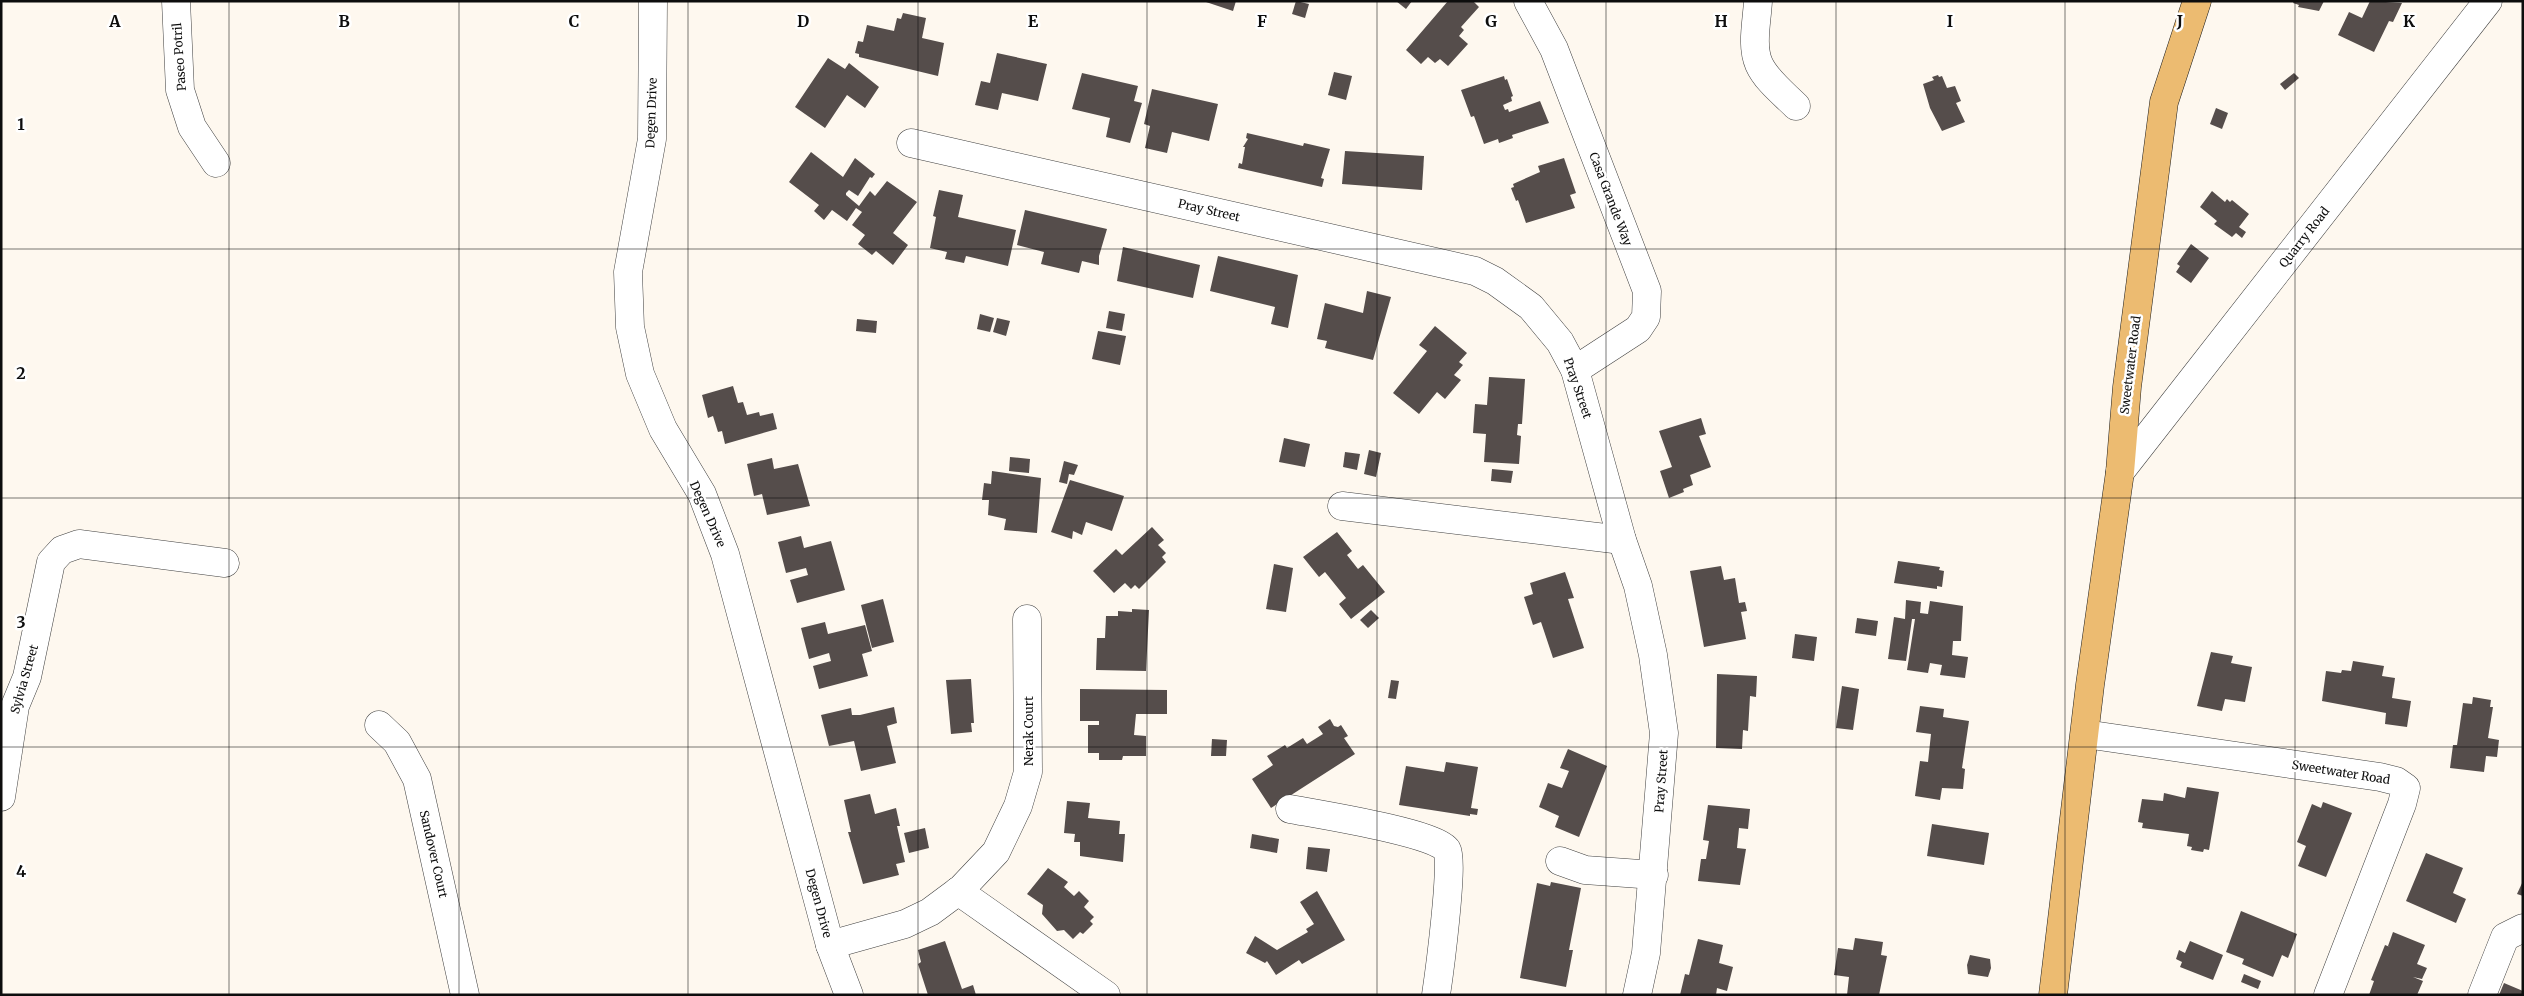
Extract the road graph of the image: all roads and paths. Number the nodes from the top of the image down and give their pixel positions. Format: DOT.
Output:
graph roads {
  1 [pos="176,1"];
  2 [pos="653,1"];
  3 [pos="1528,1"];
  4 [pos="1758,1"];
  5 [pos="2197,1"];
  6 [pos="2488,1"];
  7 [pos="1796,106"];
  8 [pos="911,143"];
  9 [pos="216,163"];
  10 [pos="1574,370"];
  11 [pos="2120,472"];
  12 [pos="1342,506"];
  13 [pos="1622,540"];
  14 [pos="225,563"];
  15 [pos="1027,619"];
  16 [pos="379,725"];
  17 [pos="2085,734"];
  18 [pos="1,797"];
  19 [pos="1290,809"];
  20 [pos="1560,861"];
  21 [pos="1654,875"];
  22 [pos="958,891"];
  23 [pos="2523,928"];
  24 [pos="830,945"];
  25 [pos="465,995"];
  26 [pos="849,995"];
  27 [pos="1106,995"];
  28 [pos="1436,995"];
  29 [pos="1637,995"];
  30 [pos="2053,995"];
  31 [pos="2328,995"];
  32 [pos="2482,995"];
  1 -- 9 [label="street, Paseo Potril"];
  2 -- 24 [label="street, Degen Drive"];
  3 -- 10 [label="street, Casa Grande Way"];
  4 -- 7 [label="street"];
  5 -- 11 [label="main road, Sweetwater Road"];
  6 -- 11 [label="street, Quarry Road"];
  8 -- 10 [label="street, Pray Street"];
  10 -- 13 [label="street, Pray Street"];
  11 -- 17 [label="main road, Sweetwater Road"];
  12 -- 13 [label="street"];
  13 -- 21 [label="street, Pray Street"];
  14 -- 18 [label="street, Sylvia Street"];
  15 -- 22 [label="street, Nerak Court"];
  16 -- 25 [label="street, Sandover Court"];
  17 -- 30 [label="main road, Sweetwater Road"];
  17 -- 31 [label="street, Sweetwater Road"];
  19 -- 28 [label="street"];
  20 -- 21 [label="street"];
  21 -- 29 [label="street, Pray Street"];
  22 -- 24 [label="street, Nerak Court"];
  22 -- 27 [label="street"];
  23 -- 32 [label="street"];
  24 -- 26 [label="street, Degen Drive"];
}
